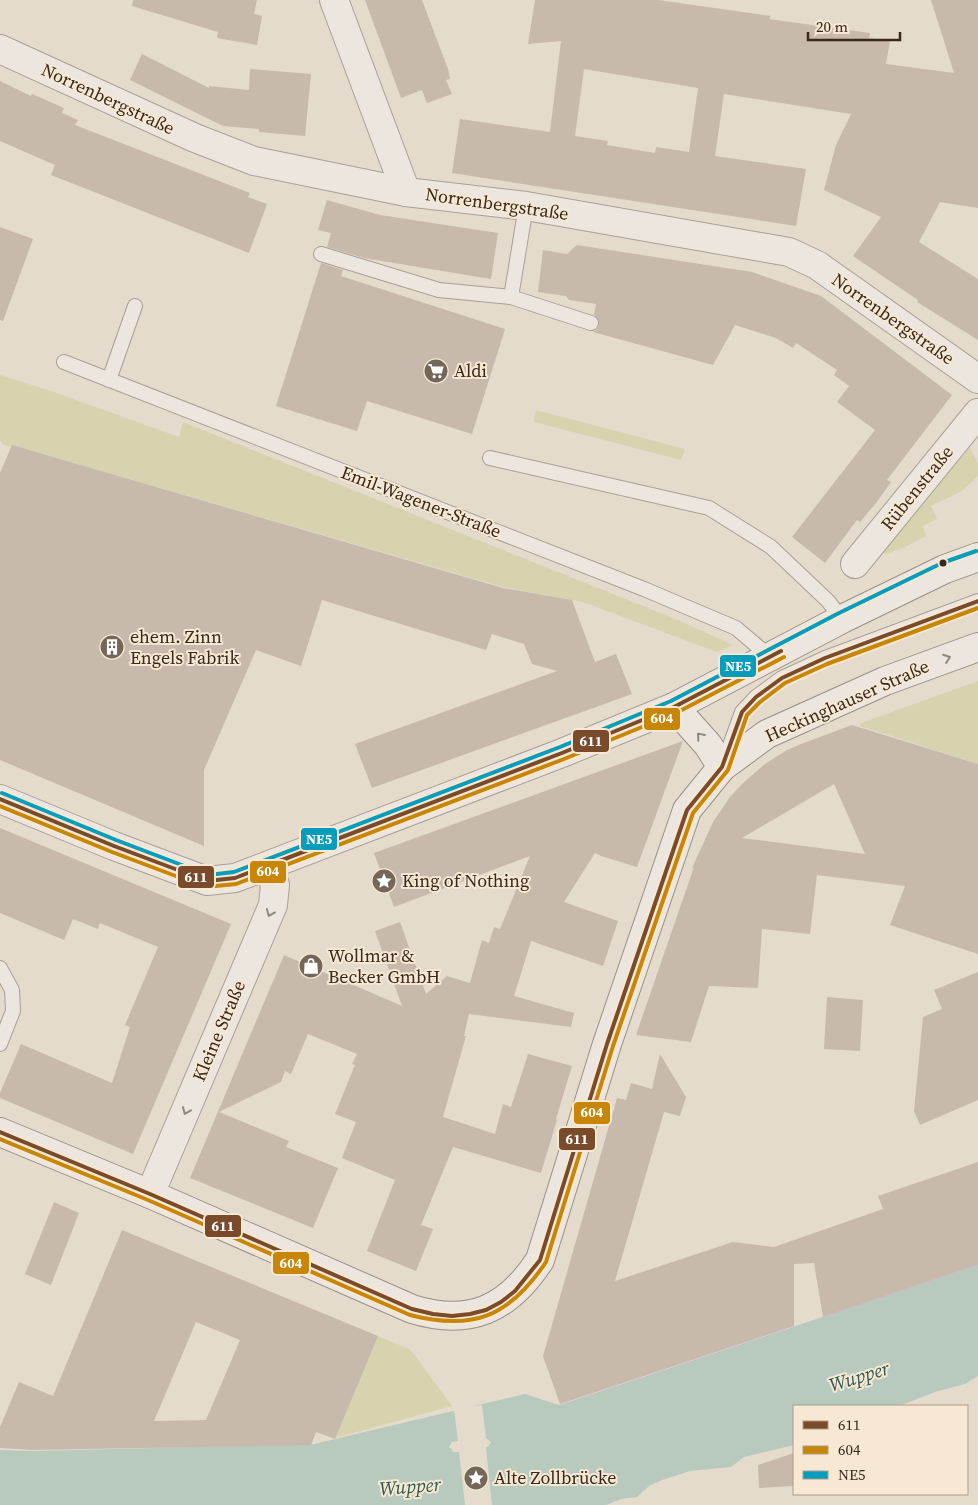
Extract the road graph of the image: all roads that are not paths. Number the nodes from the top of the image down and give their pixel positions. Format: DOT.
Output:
graph roads {
  1 [pos="334,0"];
  2 [pos="0,49"];
  3 [pos="406,192"];
  4 [pos="526,206"];
  5 [pos="322,254"];
  6 [pos="511,297"];
  7 [pos="135,306"];
  8 [pos="592,323"];
  9 [pos="64,362"];
  10 [pos="978,379"];
  11 [pos="109,380"];
  12 [pos="978,413"];
  13 [pos="490,458"];
  14 [pos="978,558"];
  15 [pos="855,564"];
  16 [pos="978,601"];
  17 [pos="842,619"];
  18 [pos="978,647"];
  19 [pos="770,657"];
  20 [pos="674,707"];
  21 [pos="722,767"];
  22 [pos="0,798"];
  23 [pos="268,866"];
  24 [pos="0,968"];
  25 [pos="0,1044"];
  26 [pos="0,1132"];
  27 [pos="150,1194"];
  1 -- 3 [label="street"];
  2 -- 3 [label="street, Norrenbergstraße"];
  3 -- 4 [label="street, Norrenbergstraße"];
  4 -- 6 [label="lane"];
  4 -- 10 [label="street, Norrenbergstraße"];
  5 -- 6 [label="lane"];
  6 -- 8 [label="lane"];
  7 -- 11 [label="lane"];
  9 -- 11 [label="lane, Emil-Wagener-Straße"];
  11 -- 19 [label="lane, Emil-Wagener-Straße"];
  12 -- 15 [label="street, Rübenstraße"];
  13 -- 17 [label="lane"];
  14 -- 17 [label="street"];
  16 -- 21 [label="lane"];
  17 -- 19 [label="street"];
  21 -- 18 [label="street, Heckinghauser Straße, one-way"];
  19 -- 20 [label="street"];
  21 -- 20 [label="street, one-way"];
  20 -- 23 [label="street"];
  21 -- 27 [label="street, Heckinghauser Straße"];
  22 -- 23 [label="street"];
  23 -- 27 [label="street, Kleine Straße, one-way"];
  24 -- 25 [label="lane"];
  26 -- 27 [label="street, Heckinghauser Straße"];
}
